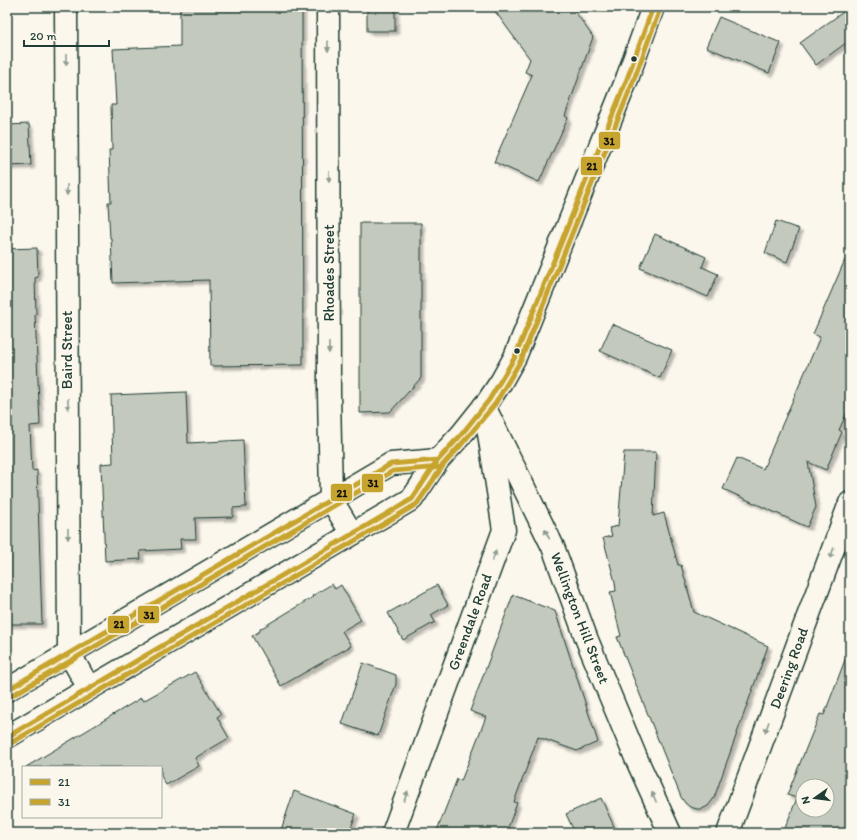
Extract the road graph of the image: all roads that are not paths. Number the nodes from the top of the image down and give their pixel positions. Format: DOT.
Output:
graph roads {
  1 [pos="66,7"];
  2 [pos="328,7"];
  3 [pos="654,7"];
  4 [pos="484,406"];
  5 [pos="438,460"];
  6 [pos="331,499"];
  7 [pos="850,503"];
  8 [pos="352,534"];
  9 [pos="69,653"];
  10 [pos="89,688"];
  11 [pos="7,690"];
  12 [pos="7,736"];
  13 [pos="393,833"];
  14 [pos="670,833"];
  15 [pos="728,833"];
  1 -- 9 [label="main road, Baird Street, one-way"];
  2 -- 6 [label="main road, Rhoades Street, one-way"];
  3 -- 4 [label="main road"];
  4 -- 5 [label="main road"];
  13 -- 4 [label="main road, Greendale Road, one-way"];
  14 -- 4 [label="main road, Wellington Hill Street, one-way"];
  5 -- 6 [label="main road"];
  5 -- 8 [label="main road"];
  6 -- 8 [label="main road, Rhoades Street"];
  6 -- 9 [label="main road"];
  7 -- 15 [label="main road, Deering Road, one-way"];
  8 -- 10 [label="main road"];
  9 -- 10 [label="main road, Baird Street"];
  9 -- 11 [label="main road"];
  10 -- 12 [label="main road"];
}
